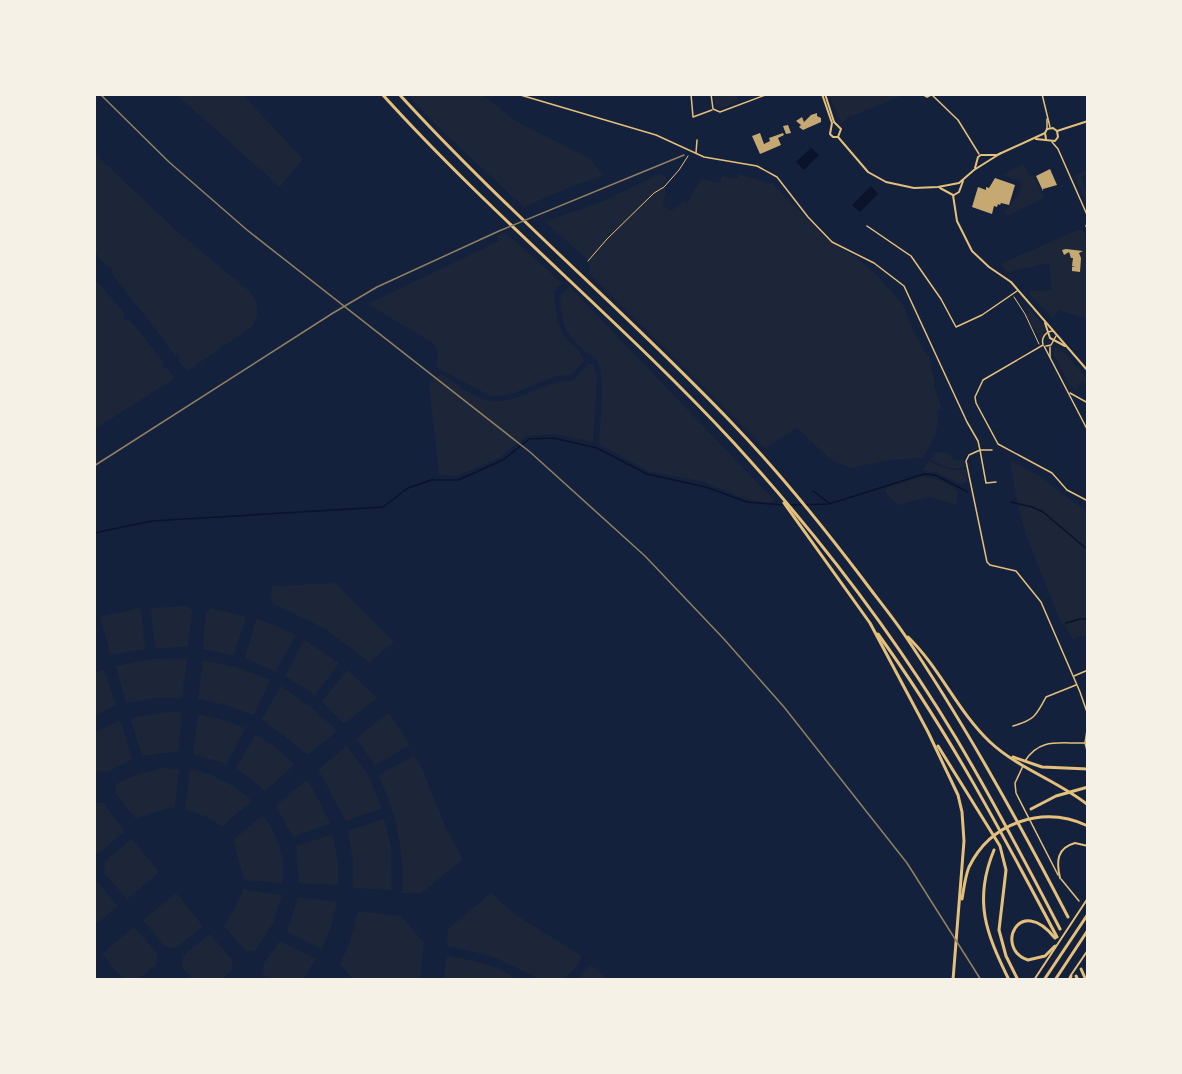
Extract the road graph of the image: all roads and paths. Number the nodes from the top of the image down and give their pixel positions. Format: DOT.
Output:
graph roads {
  1 [pos="382,94"];
  2 [pos="399,94"];
  3 [pos="517,94"];
  4 [pos="691,94"];
  5 [pos="711,94"];
  6 [pos="768,94"];
  7 [pos="823,94"];
  8 [pos="922,94"];
  9 [pos="931,94"];
  10 [pos="1042,94"];
  11 [pos="713,110"];
  12 [pos="1088,121"];
  13 [pos="837,126"];
  14 [pos="832,127"];
  15 [pos="1048,130"];
  16 [pos="1058,132"];
  17 [pos="838,137"];
  18 [pos="1032,139"];
  19 [pos="697,140"];
  20 [pos="1046,140"];
  21 [pos="1057,140"];
  22 [pos="1052,142"];
  23 [pos="1058,149"];
  24 [pos="691,152"];
  25 [pos="1001,153"];
  26 [pos="696,154"];
  27 [pos="980,155"];
  28 [pos="986,155"];
  29 [pos="978,161"];
  30 [pos="987,162"];
  31 [pos="983,165"];
  32 [pos="974,170"];
  33 [pos="963,180"];
  34 [pos="954,184"];
  35 [pos="950,185"];
  36 [pos="938,188"];
  37 [pos="959,190"];
  38 [pos="948,192"];
  39 [pos="953,195"];
  40 [pos="1088,217"];
  41 [pos="1088,221"];
  42 [pos="867,226"];
  43 [pos="1088,229"];
  44 [pos="588,261"];
  45 [pos="1017,291"];
  46 [pos="1012,296"];
  47 [pos="1044,321"];
  48 [pos="1054,331"];
  49 [pos="1048,333"];
  50 [pos="1057,335"];
  51 [pos="1054,341"];
  52 [pos="1051,345"];
  53 [pos="1040,346"];
  54 [pos="1044,346"];
  55 [pos="1065,346"];
  56 [pos="1050,358"];
  57 [pos="1088,371"];
  58 [pos="1068,392"];
  59 [pos="1088,403"];
  60 [pos="1088,431"];
  61 [pos="980,450"];
  62 [pos="992,450"];
  63 [pos="996,482"];
  64 [pos="775,489"];
  65 [pos="1088,501"];
  66 [pos="870,622"];
  67 [pos="904,633"];
  68 [pos="1088,670"];
  69 [pos="1073,676"];
  70 [pos="1077,684"];
  71 [pos="1088,715"];
  72 [pos="1088,724"];
  73 [pos="1013,726"];
  74 [pos="928,732"];
  75 [pos="1085,743"];
  76 [pos="1088,754"];
  77 [pos="1028,766"];
  78 [pos="1088,768"];
  79 [pos="1088,787"];
  80 [pos="1088,805"];
  81 [pos="1030,809"];
  82 [pos="1088,826"];
  83 [pos="1088,846"];
  84 [pos="994,850"];
  85 [pos="1060,878"];
  86 [pos="1087,898"];
  87 [pos="1079,901"];
  88 [pos="959,912"];
  89 [pos="1088,914"];
  90 [pos="1068,917"];
  91 [pos="1060,929"];
  92 [pos="1088,930"];
  93 [pos="1055,946"];
  94 [pos="1088,950"];
  95 [pos="1081,969"];
  96 [pos="1069,978"];
  97 [pos="953,980"];
  98 [pos="1009,980"];
  99 [pos="1018,980"];
  100 [pos="1034,980"];
  101 [pos="1044,980"];
  102 [pos="1055,980"];
  103 [pos="1086,980"];
  1 -- 64 [label="highway"];
  2 -- 67 [label="highway"];
  3 -- 24 [label="street"];
  4 -- 11 [label="street"];
  5 -- 11 [label="street"];
  6 -- 11 [label="street"];
  7 -- 13 [label="street"];
  7 -- 14 [label="street"];
  8 -- 9 [label="street"];
  9 -- 27 [label="street"];
  10 -- 15 [label="street"];
  12 -- 16 [label="street"];
  13 -- 14 [label="street"];
  13 -- 17 [label="street"];
  14 -- 17 [label="street"];
  15 -- 16 [label="street"];
  15 -- 18 [label="street"];
  15 -- 20 [label="street"];
  16 -- 21 [label="street"];
  17 -- 36 [label="street"];
  18 -- 20 [label="street"];
  18 -- 25 [label="street"];
  19 -- 26 [label="street"];
  20 -- 22 [label="street"];
  21 -- 22 [label="street"];
  21 -- 23 [label="street"];
  22 -- 23 [label="street"];
  23 -- 40 [label="street"];
  24 -- 26 [label="street"];
  24 -- 44 [label="path"];
  25 -- 28 [label="street"];
  25 -- 30 [label="street"];
  26 -- 61 [label="street"];
  27 -- 28 [label="street"];
  27 -- 29 [label="street"];
  28 -- 30 [label="street"];
  29 -- 31 [label="street"];
  29 -- 32 [label="street"];
  30 -- 31 [label="street"];
  31 -- 32 [label="street"];
  32 -- 33 [label="street"];
  33 -- 34 [label="street"];
  33 -- 37 [label="street"];
  34 -- 35 [label="street"];
  34 -- 37 [label="street"];
  35 -- 36 [label="street"];
  35 -- 38 [label="street"];
  36 -- 38 [label="street"];
  37 -- 39 [label="street"];
  38 -- 39 [label="street"];
  39 -- 45 [label="street"];
  41 -- 43 [label="street"];
  42 -- 45 [label="street"];
  45 -- 47 [label="street"];
  46 -- 53 [label="path"];
  47 -- 48 [label="street"];
  47 -- 49 [label="street"];
  48 -- 49 [label="street"];
  48 -- 50 [label="street"];
  49 -- 51 [label="street"];
  49 -- 54 [label="street"];
  50 -- 51 [label="street"];
  50 -- 55 [label="street"];
  51 -- 52 [label="street"];
  51 -- 55 [label="street"];
  52 -- 54 [label="street"];
  52 -- 56 [label="street"];
  54 -- 56 [label="street"];
  54 -- 65 [label="street"];
  55 -- 57 [label="street"];
  56 -- 58 [label="street"];
  58 -- 59 [label="street"];
  58 -- 60 [label="street"];
  61 -- 62 [label="street"];
  61 -- 63 [label="street"];
  61 -- 69 [label="street"];
  64 -- 66 [label="highway"];
  64 -- 91 [label="highway"];
  66 -- 74 [label="highway"];
  66 -- 93 [label="highway"];
  67 -- 77 [label="highway"];
  67 -- 90 [label="highway"];
  68 -- 69 [label="street"];
  69 -- 70 [label="street"];
  70 -- 71 [label="street"];
  70 -- 73 [label="street"];
  72 -- 75 [label="street"];
  74 -- 88 [label="highway"];
  74 -- 99 [label="highway"];
  75 -- 76 [label="street"];
  75 -- 85 [label="street"];
  77 -- 78 [label="highway"];
  77 -- 80 [label="highway"];
  79 -- 81 [label="highway"];
  82 -- 88 [label="highway"];
  83 -- 85 [label="street"];
  84 -- 98 [label="highway"];
  85 -- 87 [label="street"];
  86 -- 93 [label="street"];
  88 -- 97 [label="highway"];
  89 -- 101 [label="highway"];
  92 -- 102 [label="highway"];
  93 -- 100 [label="street"];
  94 -- 96 [label="street"];
  95 -- 103 [label="highway"];
}
